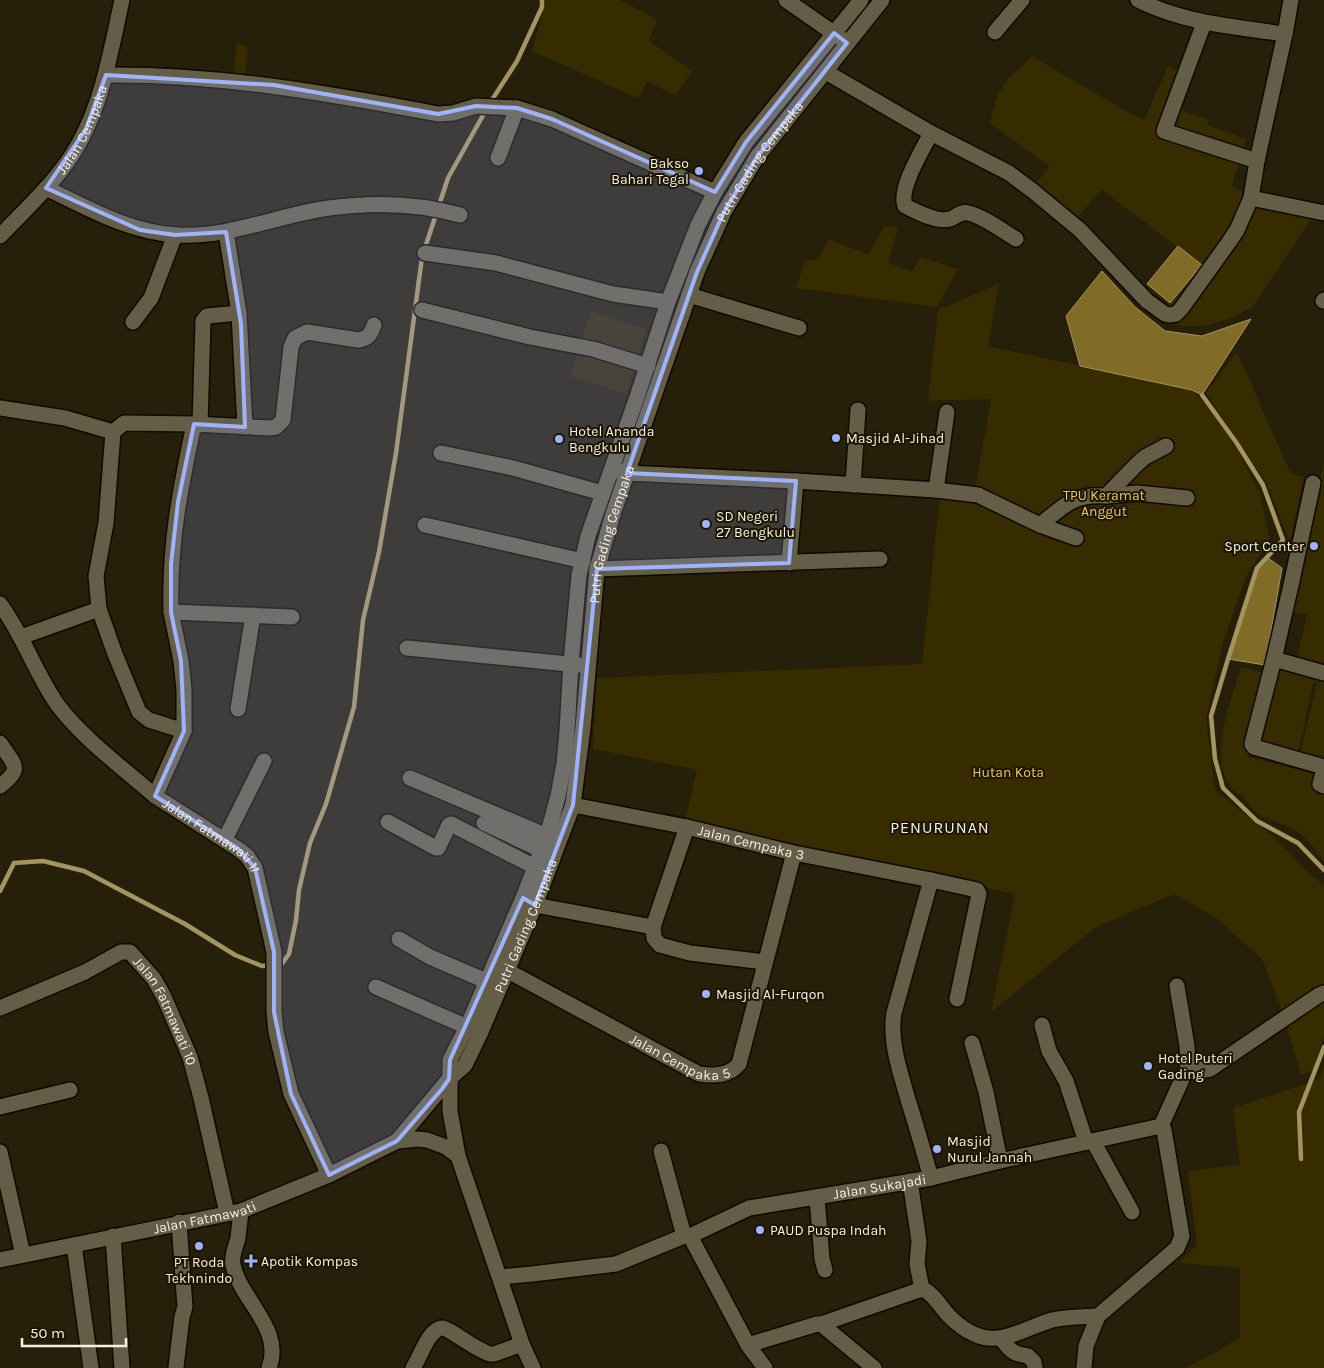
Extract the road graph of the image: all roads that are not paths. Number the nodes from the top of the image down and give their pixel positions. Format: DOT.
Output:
graph roads {
  1 [pos="122,0"];
  2 [pos="786,0"];
  3 [pos="861,0"];
  4 [pos="882,0"];
  5 [pos="1022,0"];
  6 [pos="1138,0"];
  7 [pos="1292,0"];
  8 [pos="1204,23"];
  9 [pos="995,32"];
  10 [pos="834,33"];
  11 [pos="1285,34"];
  12 [pos="847,43"];
  13 [pos="826,72"];
  14 [pos="106,75"];
  15 [pos="511,107"];
  16 [pos="931,133"];
  17 [pos="498,158"];
  18 [pos="1256,161"];
  19 [pos="46,188"];
  20 [pos="715,192"];
  21 [pos="1251,198"];
  22 [pos="1324,213"];
  23 [pos="460,215"];
  24 [pos="226,232"];
  25 [pos="175,235"];
  26 [pos="0,236"];
  27 [pos="1016,239"];
  28 [pos="426,253"];
  29 [pos="689,295"];
  30 [pos="668,302"];
  31 [pos="422,310"];
  32 [pos="239,313"];
  33 [pos="133,322"];
  34 [pos="374,325"];
  35 [pos="799,328"];
  36 [pos="648,366"];
  37 [pos="0,408"];
  38 [pos="858,410"];
  39 [pos="947,412"];
  40 [pos="197,424"];
  41 [pos="245,427"];
  42 [pos="113,432"];
  43 [pos="1166,446"];
  44 [pos="442,453"];
  45 [pos="612,470"];
  46 [pos="628,473"];
  47 [pos="796,481"];
  48 [pos="1313,483"];
  49 [pos="853,485"];
  50 [pos="936,490"];
  51 [pos="602,493"];
  52 [pos="1106,496"];
  53 [pos="1187,498"];
  54 [pos="425,525"];
  55 [pos="1040,525"];
  56 [pos="1076,538"];
  57 [pos="880,560"];
  58 [pos="583,561"];
  59 [pos="789,563"];
  60 [pos="597,569"];
  61 [pos="0,604"];
  62 [pos="99,609"];
  63 [pos="171,612"];
  64 [pos="252,615"];
  65 [pos="292,617"];
  66 [pos="21,637"];
  67 [pos="407,648"];
  68 [pos="1274,659"];
  69 [pos="571,663"];
  70 [pos="588,666"];
  71 [pos="1324,673"];
  72 [pos="238,709"];
  73 [pos="184,731"];
  74 [pos="0,743"];
  75 [pos="264,761"];
  76 [pos="1324,768"];
  77 [pos="410,778"];
  78 [pos="0,786"];
  79 [pos="1324,786"];
  80 [pos="155,796"];
  81 [pos="573,805"];
  82 [pos="388,822"];
  83 [pos="484,823"];
  84 [pos="687,827"];
  85 [pos="225,839"];
  86 [pos="544,843"];
  87 [pos="794,853"];
  88 [pos="535,867"];
  89 [pos="931,880"];
  90 [pos="529,902"];
  91 [pos="653,927"];
  92 [pos="399,939"];
  93 [pos="765,962"];
  94 [pos="508,971"];
  95 [pos="486,981"];
  96 [pos="1177,986"];
  97 [pos="376,987"];
  98 [pos="1324,993"];
  99 [pos="957,999"];
  100 [pos="0,1008"];
  101 [pos="1042,1025"];
  102 [pos="467,1026"];
  103 [pos="972,1043"];
  104 [pos="1188,1066"];
  105 [pos="449,1079"];
  106 [pos="70,1090"];
  107 [pos="1,1102"];
  108 [pos="1161,1126"];
  109 [pos="397,1141"];
  110 [pos="1089,1141"];
  111 [pos="661,1151"];
  112 [pos="0,1152"];
  113 [pos="458,1156"];
  114 [pos="1000,1161"];
  115 [pos="328,1175"];
  116 [pos="931,1178"];
  117 [pos="910,1181"];
  118 [pos="817,1196"];
  119 [pos="234,1212"];
  120 [pos="1132,1212"];
  121 [pos="180,1222"];
  122 [pos="113,1236"];
  123 [pos="687,1236"];
  124 [pos="74,1245"];
  125 [pos="23,1255"];
  126 [pos="0,1260"];
  127 [pos="825,1270"];
  128 [pos="500,1276"];
  129 [pos="922,1289"];
  130 [pos="1098,1316"];
  131 [pos="821,1324"];
  132 [pos="1001,1338"];
  133 [pos="522,1344"];
  134 [pos="748,1345"];
  135 [pos="176,1367"];
  136 [pos="91,1368"];
  137 [pos="122,1368"];
  138 [pos="269,1368"];
  139 [pos="413,1368"];
  140 [pos="533,1368"];
  141 [pos="764,1368"];
  142 [pos="874,1368"];
  143 [pos="1035,1368"];
  144 [pos="1084,1368"];
  1 -- 14 [label="street, Jalan Cempaka"];
  2 -- 10 [label="street"];
  3 -- 10 [label="street, Putri Gading Cempaka"];
  4 -- 12 [label="street, Putri Gading Cempaka"];
  5 -- 9 [label="street"];
  6 -- 8 [label="street"];
  7 -- 11 [label="street"];
  8 -- 11 [label="street"];
  8 -- 18 [label="street"];
  10 -- 12 [label="street"];
  10 -- 20 [label="street, Putri Gading Cempaka"];
  11 -- 18 [label="street"];
  12 -- 13 [label="street, Putri Gading Cempaka"];
  13 -- 16 [label="street"];
  13 -- 29 [label="street, Putri Gading Cempaka"];
  14 -- 15 [label="street"];
  14 -- 19 [label="street, Jalan Cempaka"];
  15 -- 17 [label="street"];
  15 -- 20 [label="street"];
  16 -- 21 [label="street"];
  16 -- 27 [label="street"];
  18 -- 21 [label="street"];
  19 -- 25 [label="street"];
  19 -- 26 [label="street, Jalan Cempaka"];
  20 -- 30 [label="street, Putri Gading Cempaka"];
  21 -- 22 [label="street"];
  23 -- 24 [label="street"];
  24 -- 25 [label="street"];
  24 -- 32 [label="street"];
  25 -- 33 [label="street"];
  28 -- 30 [label="street"];
  29 -- 35 [label="street"];
  29 -- 46 [label="street, Putri Gading Cempaka"];
  30 -- 36 [label="street, Putri Gading Cempaka"];
  31 -- 36 [label="street"];
  32 -- 40 [label="street, Jalan Fatmawati 11"];
  32 -- 41 [label="street"];
  34 -- 41 [label="street"];
  36 -- 45 [label="street, Putri Gading Cempaka"];
  37 -- 42 [label="street"];
  38 -- 49 [label="street"];
  39 -- 50 [label="street"];
  40 -- 41 [label="street"];
  40 -- 42 [label="street"];
  40 -- 63 [label="street, Jalan Fatmawati 11"];
  42 -- 62 [label="street"];
  43 -- 52 [label="street"];
  44 -- 51 [label="street"];
  45 -- 46 [label="street"];
  45 -- 51 [label="street, Putri Gading Cempaka"];
  46 -- 47 [label="street"];
  46 -- 60 [label="street, Putri Gading Cempaka"];
  47 -- 49 [label="street"];
  47 -- 59 [label="street"];
  48 -- 68 [label="street"];
  49 -- 50 [label="street"];
  50 -- 55 [label="street"];
  51 -- 58 [label="street, Putri Gading Cempaka"];
  52 -- 53 [label="street"];
  52 -- 55 [label="street"];
  54 -- 58 [label="street"];
  55 -- 56 [label="street"];
  57 -- 59 [label="street"];
  58 -- 69 [label="street, Putri Gading Cempaka"];
  59 -- 60 [label="street"];
  60 -- 70 [label="street, Putri Gading Cempaka"];
  61 -- 66 [label="street"];
  62 -- 66 [label="street"];
  62 -- 73 [label="street"];
  63 -- 64 [label="street"];
  63 -- 73 [label="street, Jalan Fatmawati 11"];
  64 -- 65 [label="street"];
  64 -- 72 [label="street"];
  66 -- 80 [label="street"];
  67 -- 69 [label="street"];
  68 -- 71 [label="street"];
  68 -- 76 [label="street"];
  69 -- 70 [label="street"];
  69 -- 86 [label="street, Putri Gading Cempaka"];
  70 -- 81 [label="street, Putri Gading Cempaka"];
  73 -- 80 [label="street, Jalan Fatmawati 11"];
  74 -- 78 [label="street"];
  75 -- 85 [label="street"];
  76 -- 79 [label="street"];
  77 -- 86 [label="street"];
  80 -- 85 [label="street, Jalan Fatmawati 11"];
  81 -- 84 [label="street, Jalan Cempaka 3"];
  81 -- 90 [label="street, Putri Gading Cempaka"];
  82 -- 88 [label="street"];
  83 -- 86 [label="street"];
  84 -- 87 [label="street, Jalan Cempaka 3"];
  84 -- 91 [label="street"];
  85 -- 115 [label="street, Jalan Fatmawati 11"];
  86 -- 88 [label="street, Putri Gading Cempaka"];
  87 -- 89 [label="street, Jalan Cempaka 3"];
  87 -- 93 [label="street, Jalan Cempaka 5"];
  88 -- 90 [label="street, Putri Gading Cempaka"];
  89 -- 99 [label="street, Jalan Cempaka 3"];
  89 -- 116 [label="street"];
  90 -- 91 [label="street"];
  90 -- 94 [label="street, Putri Gading Cempaka"];
  90 -- 95 [label="street, Putri Gading Cempaka"];
  91 -- 93 [label="street"];
  92 -- 95 [label="street"];
  93 -- 94 [label="street, Jalan Cempaka 5"];
  94 -- 105 [label="street, Putri Gading Cempaka"];
  95 -- 102 [label="street, Putri Gading Cempaka"];
  96 -- 104 [label="street"];
  97 -- 102 [label="street"];
  98 -- 104 [label="street"];
  100 -- 119 [label="street, Jalan Fatmawati 10"];
  101 -- 110 [label="street"];
  102 -- 105 [label="street, Putri Gading Cempaka"];
  103 -- 114 [label="street"];
  104 -- 108 [label="street"];
  105 -- 109 [label="street, Putri Gading Cempaka"];
  105 -- 113 [label="street, Putri Gading Cempaka"];
  106 -- 107 [label="street"];
  108 -- 110 [label="street, Jalan Sukajadi"];
  108 -- 130 [label="street"];
  109 -- 113 [label="street"];
  109 -- 115 [label="street, Jalan Fatmawati"];
  110 -- 114 [label="street, Jalan Sukajadi"];
  110 -- 120 [label="street"];
  111 -- 123 [label="street"];
  112 -- 125 [label="street"];
  113 -- 128 [label="street, Putri Gading Cempaka"];
  114 -- 116 [label="street, Jalan Sukajadi"];
  115 -- 119 [label="street, Jalan Fatmawati"];
  116 -- 117 [label="street, Jalan Sukajadi"];
  117 -- 118 [label="street, Jalan Sukajadi"];
  117 -- 129 [label="street"];
  118 -- 123 [label="street, Jalan Sukajadi"];
  118 -- 127 [label="street"];
  119 -- 121 [label="street, Jalan Fatmawati"];
  119 -- 138 [label="street"];
  121 -- 122 [label="street, Jalan Fatmawati"];
  121 -- 135 [label="street"];
  122 -- 124 [label="street, Jalan Fatmawati"];
  122 -- 137 [label="street"];
  123 -- 128 [label="street, Jalan Sukajadi"];
  123 -- 134 [label="street"];
  124 -- 125 [label="street, Jalan Fatmawati"];
  124 -- 136 [label="street"];
  125 -- 126 [label="street, Jalan Fatmawati"];
  128 -- 133 [label="street, Putri Gading Cempaka"];
  129 -- 131 [label="street"];
  129 -- 132 [label="street"];
  130 -- 132 [label="street"];
  130 -- 144 [label="street"];
  131 -- 134 [label="street"];
  131 -- 142 [label="street"];
  132 -- 143 [label="street"];
  133 -- 139 [label="street"];
  133 -- 140 [label="street, Putri Gading Cempaka"];
  134 -- 141 [label="street"];
}
